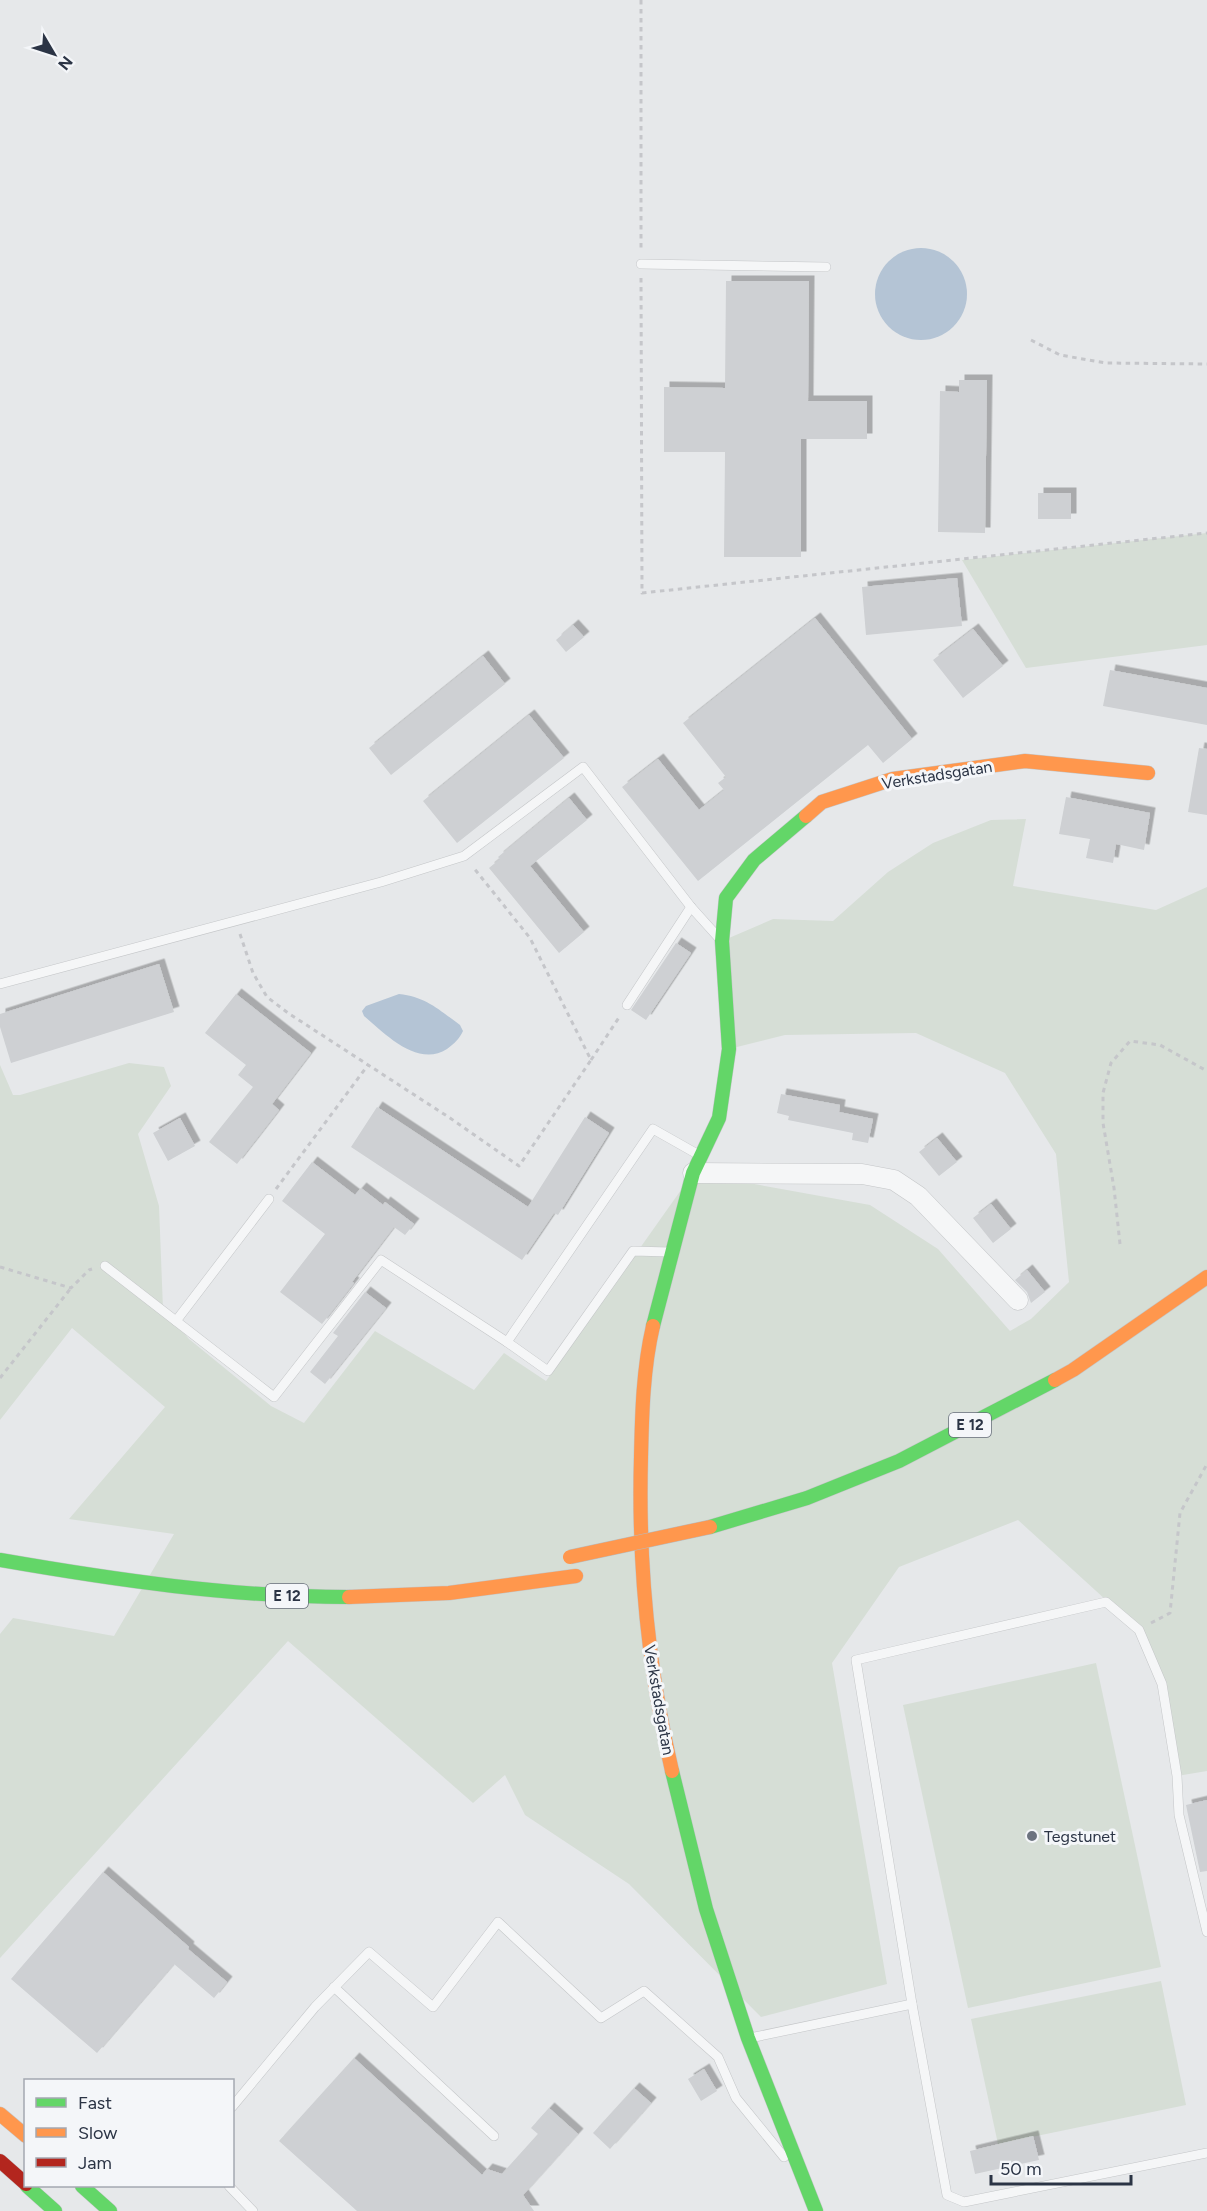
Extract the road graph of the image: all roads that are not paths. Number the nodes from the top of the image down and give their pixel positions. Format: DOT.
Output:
graph roads {
  1 [pos="641,264"];
  2 [pos="826,267"];
  3 [pos="1148,773"];
  4 [pos="692,908"];
  5 [pos="722,941"];
  6 [pos="0,984"];
  7 [pos="627,1005"];
  8 [pos="697,1164"];
  9 [pos="268,1199"];
  10 [pos="671,1252"];
  11 [pos="105,1266"];
  12 [pos="1207,1277"];
  13 [pos="1017,1300"];
  14 [pos="176,1321"];
  15 [pos="507,1342"];
  16 [pos="564,1558"];
  17 [pos="0,1560"];
  18 [pos="656,1560"];
  19 [pos="633,1564"];
  20 [pos="582,1575"];
  21 [pos="1207,1932"];
  22 [pos="334,1987"];
  23 [pos="912,2004"];
  24 [pos="748,2038"];
  25 [pos="234,2105"];
  26 [pos="0,2114"];
  27 [pos="24,2134"];
  28 [pos="494,2136"];
  29 [pos="1207,2153"];
  30 [pos="0,2161"];
  31 [pos="793,2180"];
  32 [pos="24,2183"];
  33 [pos="28,2187"];
  34 [pos="83,2187"];
  35 [pos="230,2187"];
  36 [pos="55,2211"];
  37 [pos="110,2211"];
  38 [pos="254,2211"];
  39 [pos="816,2211"];
  1 -- 2 [label="lane"];
  3 -- 5 [label="main road, Verkstadsgatan"];
  4 -- 5 [label="lane"];
  4 -- 6 [label="lane"];
  4 -- 7 [label="lane"];
  5 -- 8 [label="main road, Verkstadsgatan"];
  8 -- 10 [label="main road, Verkstadsgatan"];
  8 -- 13 [label="street"];
  8 -- 15 [label="lane"];
  9 -- 14 [label="lane"];
  10 -- 15 [label="lane"];
  10 -- 24 [label="main road, Verkstadsgatan"];
  11 -- 14 [label="lane"];
  12 -- 16 [label="main road, E 12, bridge"];
  14 -- 15 [label="lane"];
  17 -- 20 [label="main road, E 12"];
  18 -- 19 [label="main road"];
  21 -- 23 [label="lane"];
  22 -- 25 [label="lane"];
  22 -- 28 [label="lane"];
  22 -- 31 [label="lane"];
  23 -- 24 [label="lane"];
  23 -- 29 [label="lane"];
  24 -- 39 [label="main road, Verkstadsgatan"];
  26 -- 27 [label="main road"];
  30 -- 32 [label="main road"];
  33 -- 36 [label="main road"];
  34 -- 37 [label="main road"];
  35 -- 38 [label="lane"];
}
